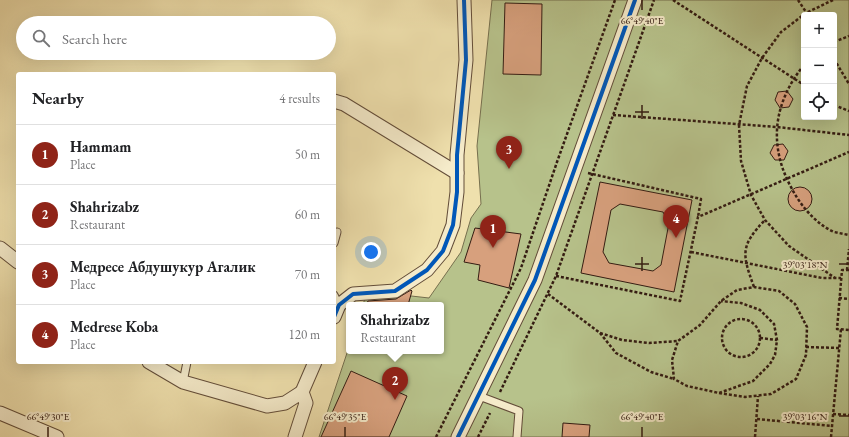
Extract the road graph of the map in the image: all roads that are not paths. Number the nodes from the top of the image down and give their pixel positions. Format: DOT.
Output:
graph roads {
  1 [pos="464,0"];
  2 [pos="635,0"];
  3 [pos="336,102"];
  4 [pos="457,173"];
  5 [pos="337,232"];
  6 [pos="336,236"];
  7 [pos="0,248"];
  8 [pos="16,260"];
  9 [pos="336,300"];
  10 [pos="152,364"];
  11 [pos="187,364"];
  12 [pos="314,364"];
  13 [pos="183,382"];
  14 [pos="302,392"];
  15 [pos="479,396"];
  16 [pos="0,413"];
  17 [pos="57,437"];
  18 [pos="295,437"];
  19 [pos="458,437"];
  20 [pos="517,437"];
  1 -- 4 [label="street"];
  2 -- 15 [label="street"];
  3 -- 4 [label="street"];
  4 -- 9 [label="street"];
  5 -- 6 [label="lane"];
  7 -- 8 [label="street"];
  10 -- 13 [label="street"];
  11 -- 13 [label="lane"];
  12 -- 14 [label="street"];
  13 -- 14 [label="street"];
  14 -- 18 [label="street"];
  15 -- 19 [label="street"];
  15 -- 20 [label="lane"];
  16 -- 17 [label="street"];
}
